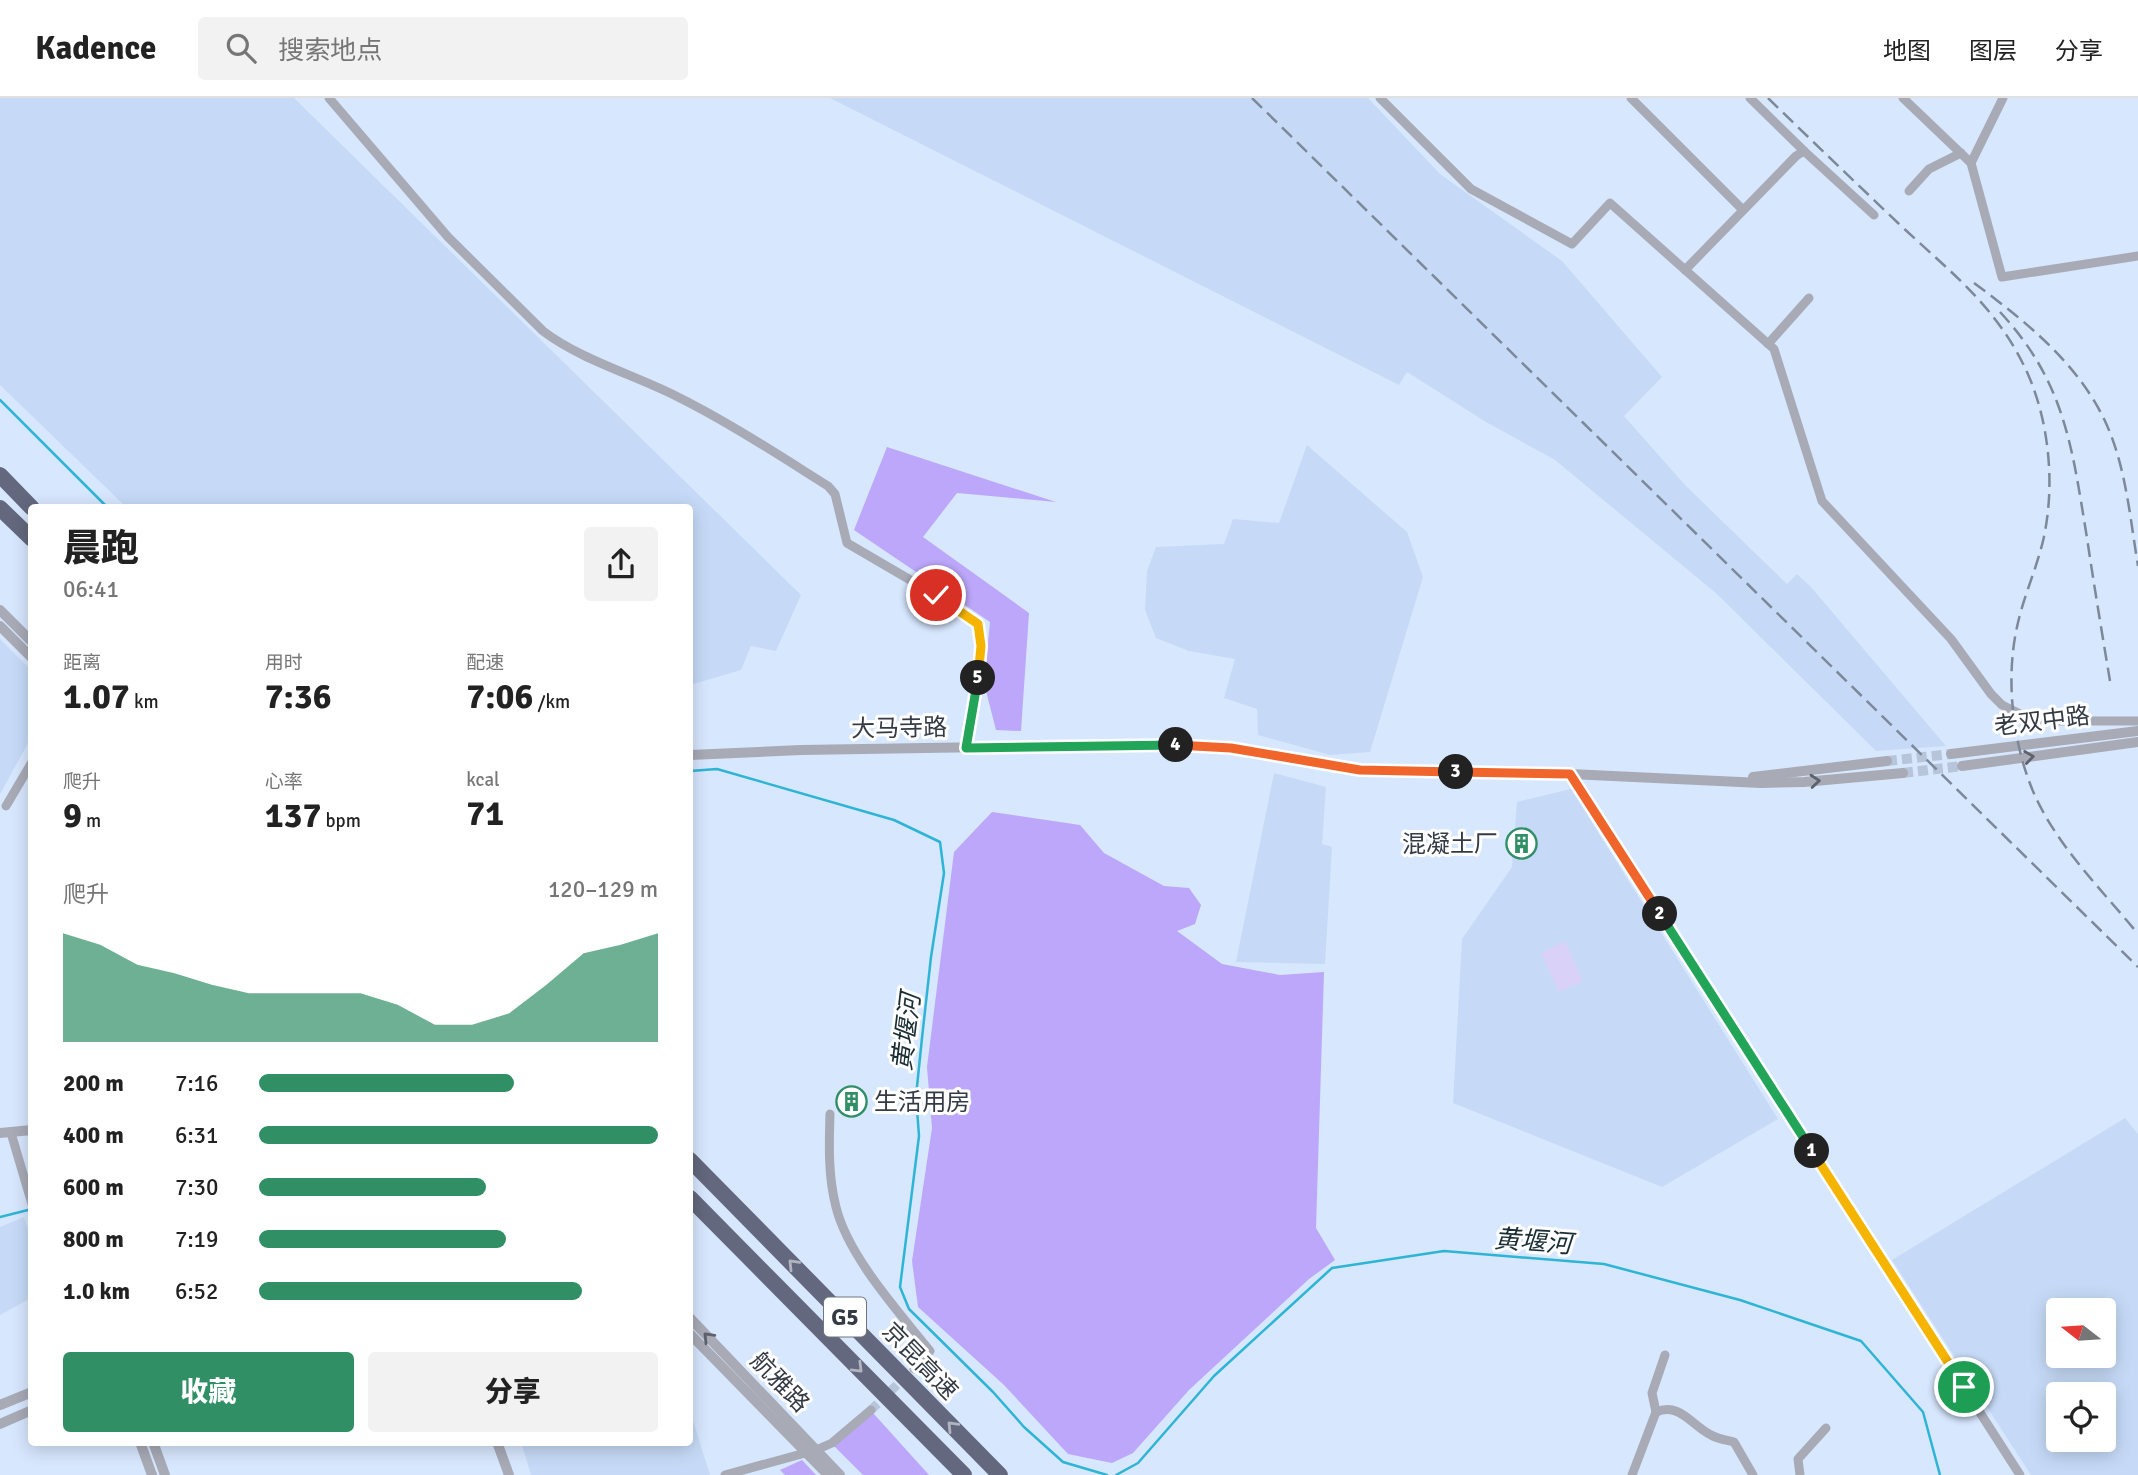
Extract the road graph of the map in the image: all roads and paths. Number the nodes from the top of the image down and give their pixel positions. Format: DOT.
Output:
graph roads {
  1 [pos="329,98"];
  2 [pos="1380,98"];
  3 [pos="1631,98"];
  4 [pos="1750,98"];
  5 [pos="1903,98"];
  6 [pos="2003,98"];
  7 [pos="1804,151"];
  8 [pos="1961,153"];
  9 [pos="1971,163"];
  10 [pos="1909,191"];
  11 [pos="1743,210"];
  12 [pos="1874,215"];
  13 [pos="2138,256"];
  14 [pos="1685,270"];
  15 [pos="1810,298"];
  16 [pos="1768,344"];
  17 [pos="0,475"];
  18 [pos="28,504"];
  19 [pos="0,508"];
  20 [pos="28,535"];
  21 [pos="0,610"];
  22 [pos="0,626"];
  23 [pos="28,638"];
  24 [pos="28,654"];
  25 [pos="2138,721"];
  26 [pos="2138,731"];
  27 [pos="2138,742"];
  28 [pos="966,748"];
  29 [pos="1951,754"];
  30 [pos="693,755"];
  31 [pos="1887,761"];
  32 [pos="1962,766"];
  33 [pos="28,769"];
  34 [pos="1903,773"];
  35 [pos="1570,774"];
  36 [pos="1722,782"];
  37 [pos="6,806"];
  38 [pos="830,1114"];
  39 [pos="28,1130"];
  40 [pos="6,1133"];
  41 [pos="693,1163"];
  42 [pos="28,1192"];
  43 [pos="693,1201"];
  44 [pos="693,1321"];
  45 [pos="693,1337"];
  46 [pos="1665,1354"];
  47 [pos="914,1369"];
  48 [pos="28,1394"];
  49 [pos="0,1405"];
  50 [pos="871,1410"];
  51 [pos="28,1412"];
  52 [pos="1656,1412"];
  53 [pos="0,1424"];
  54 [pos="1826,1428"];
  55 [pos="141,1446"];
  56 [pos="154,1446"];
  57 [pos="498,1446"];
  58 [pos="811,1452"];
  59 [pos="152,1475"];
  60 [pos="165,1475"];
  61 [pos="509,1475"];
  62 [pos="725,1475"];
  63 [pos="828,1475"];
  64 [pos="840,1475"];
  65 [pos="964,1475"];
  66 [pos="1000,1475"];
  67 [pos="1632,1475"];
  68 [pos="1753,1475"];
  69 [pos="1800,1475"];
  70 [pos="2020,1475"];
  1 -- 28 [label="street"];
  2 -- 14 [label="street"];
  3 -- 11 [label="street"];
  4 -- 7 [label="street"];
  5 -- 8 [label="street"];
  6 -- 9 [label="street"];
  7 -- 11 [label="street"];
  7 -- 12 [label="street"];
  8 -- 9 [label="street"];
  8 -- 10 [label="street"];
  9 -- 13 [label="street"];
  11 -- 14 [label="street"];
  14 -- 16 [label="street"];
  15 -- 16 [label="street"];
  16 -- 25 [label="street"];
  17 -- 18 [label="highway"];
  19 -- 20 [label="highway"];
  21 -- 23 [label="street"];
  22 -- 24 [label="street"];
  26 -- 29 [label="street, 老双中路"];
  32 -- 27 [label="street, 老双中路, one-way"];
  28 -- 30 [label="street, 大马寺路"];
  28 -- 35 [label="street, 大马寺路"];
  31 -- 36 [label="street"];
  33 -- 37 [label="street"];
  36 -- 34 [label="street, one-way"];
  35 -- 36 [label="street"];
  35 -- 70 [label="street"];
  38 -- 47 [label="street"];
  39 -- 40 [label="street"];
  40 -- 42 [label="street"];
  66 -- 41 [label="highway, 京昆高速 / G5, one-way"];
  43 -- 65 [label="highway, 京昆高速 / G5, one-way"];
  58 -- 44 [label="street, 航雅路, one-way"];
  45 -- 58 [label="street, 航雅路"];
  46 -- 52 [label="street"];
  48 -- 49 [label="street"];
  50 -- 58 [label="street"];
  51 -- 53 [label="street"];
  52 -- 67 [label="street"];
  52 -- 68 [label="street"];
  54 -- 69 [label="street"];
  55 -- 59 [label="street"];
  56 -- 60 [label="street"];
  57 -- 61 [label="street"];
  58 -- 62 [label="street"];
  58 -- 63 [label="street, 航雅路"];
  58 -- 64 [label="street, 航雅路"];
}
